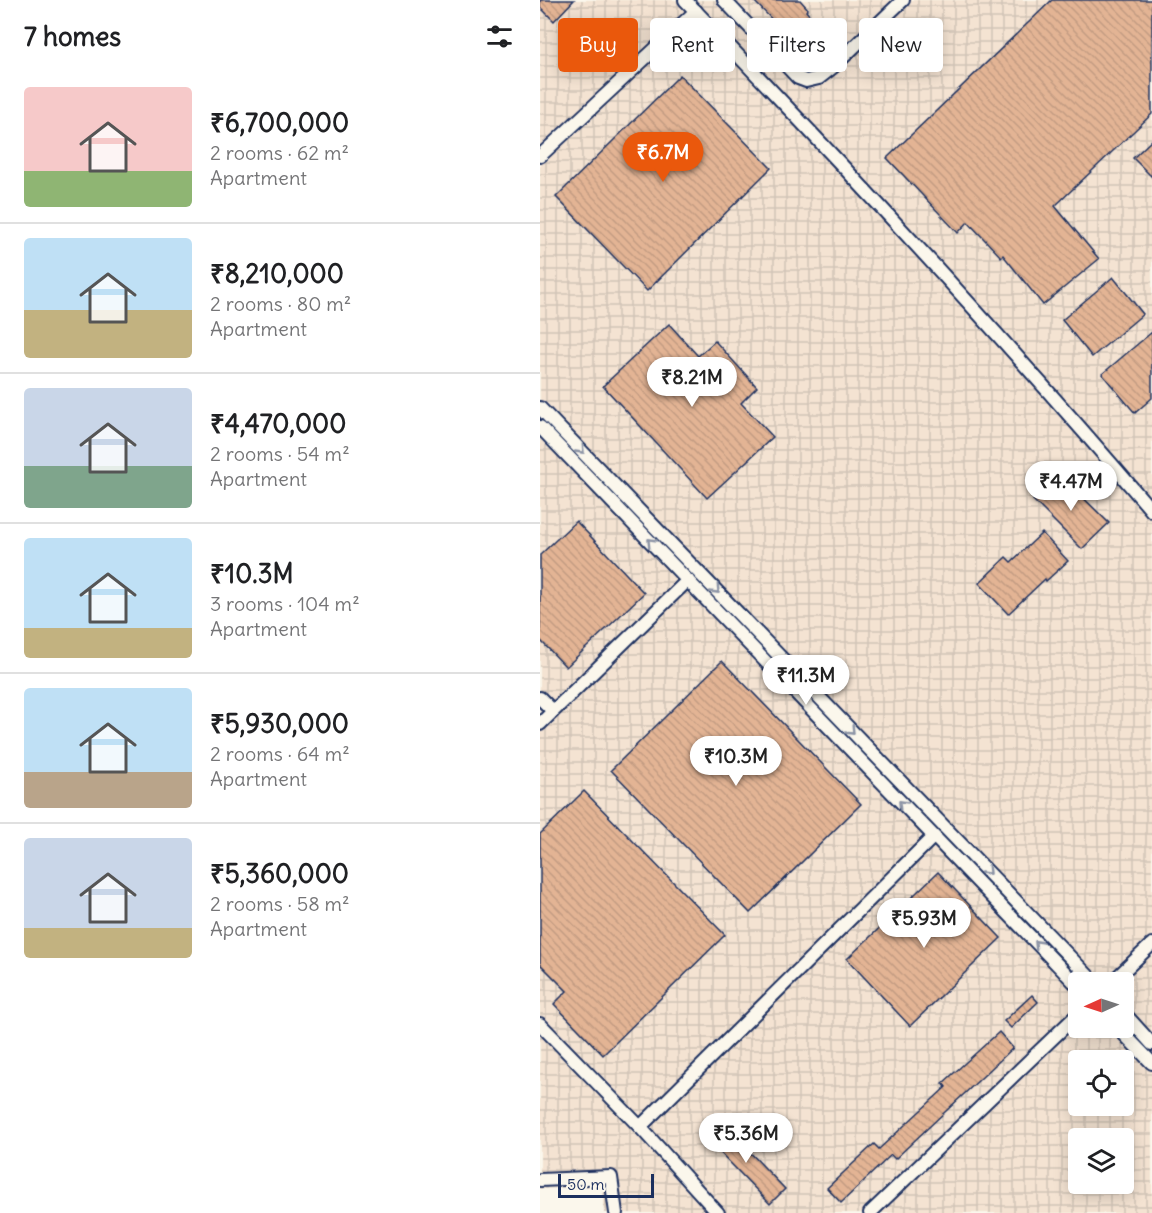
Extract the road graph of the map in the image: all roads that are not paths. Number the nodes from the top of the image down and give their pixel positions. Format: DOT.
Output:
graph roads {
  1 [pos="685,0"];
  2 [pos="724,0"];
  3 [pos="903,0"];
  4 [pos="696,11"];
  5 [pos="540,156"];
  6 [pos="540,408"];
  7 [pos="540,427"];
  8 [pos="1152,511"];
  9 [pos="687,580"];
  10 [pos="540,698"];
  11 [pos="553,711"];
  12 [pos="540,724"];
  13 [pos="933,837"];
  14 [pos="1152,944"];
  15 [pos="1084,972"];
  16 [pos="1123,972"];
  17 [pos="1068,976"];
  18 [pos="540,1024"];
  19 [pos="1068,1024"];
  20 [pos="1134,1024"];
  21 [pos="1128,1038"];
  22 [pos="1152,1044"];
  23 [pos="1152,1063"];
  24 [pos="640,1127"];
  25 [pos="540,1180"];
  26 [pos="616,1213"];
  27 [pos="718,1213"];
  28 [pos="870,1213"];
  1 -- 4 [label="street"];
  2 -- 3 [label="street"];
  4 -- 5 [label="street"];
  4 -- 8 [label="street"];
  6 -- 15 [label="street, one-way"];
  9 -- 7 [label="street, one-way"];
  9 -- 11 [label="street"];
  13 -- 9 [label="street, one-way"];
  10 -- 11 [label="street"];
  11 -- 12 [label="street"];
  17 -- 13 [label="street, one-way"];
  13 -- 24 [label="street"];
  14 -- 16 [label="street"];
  18 -- 24 [label="street"];
  19 -- 28 [label="street"];
  20 -- 22 [label="street"];
  21 -- 23 [label="street"];
  24 -- 27 [label="street"];
  25 -- 26 [label="street"];
}
